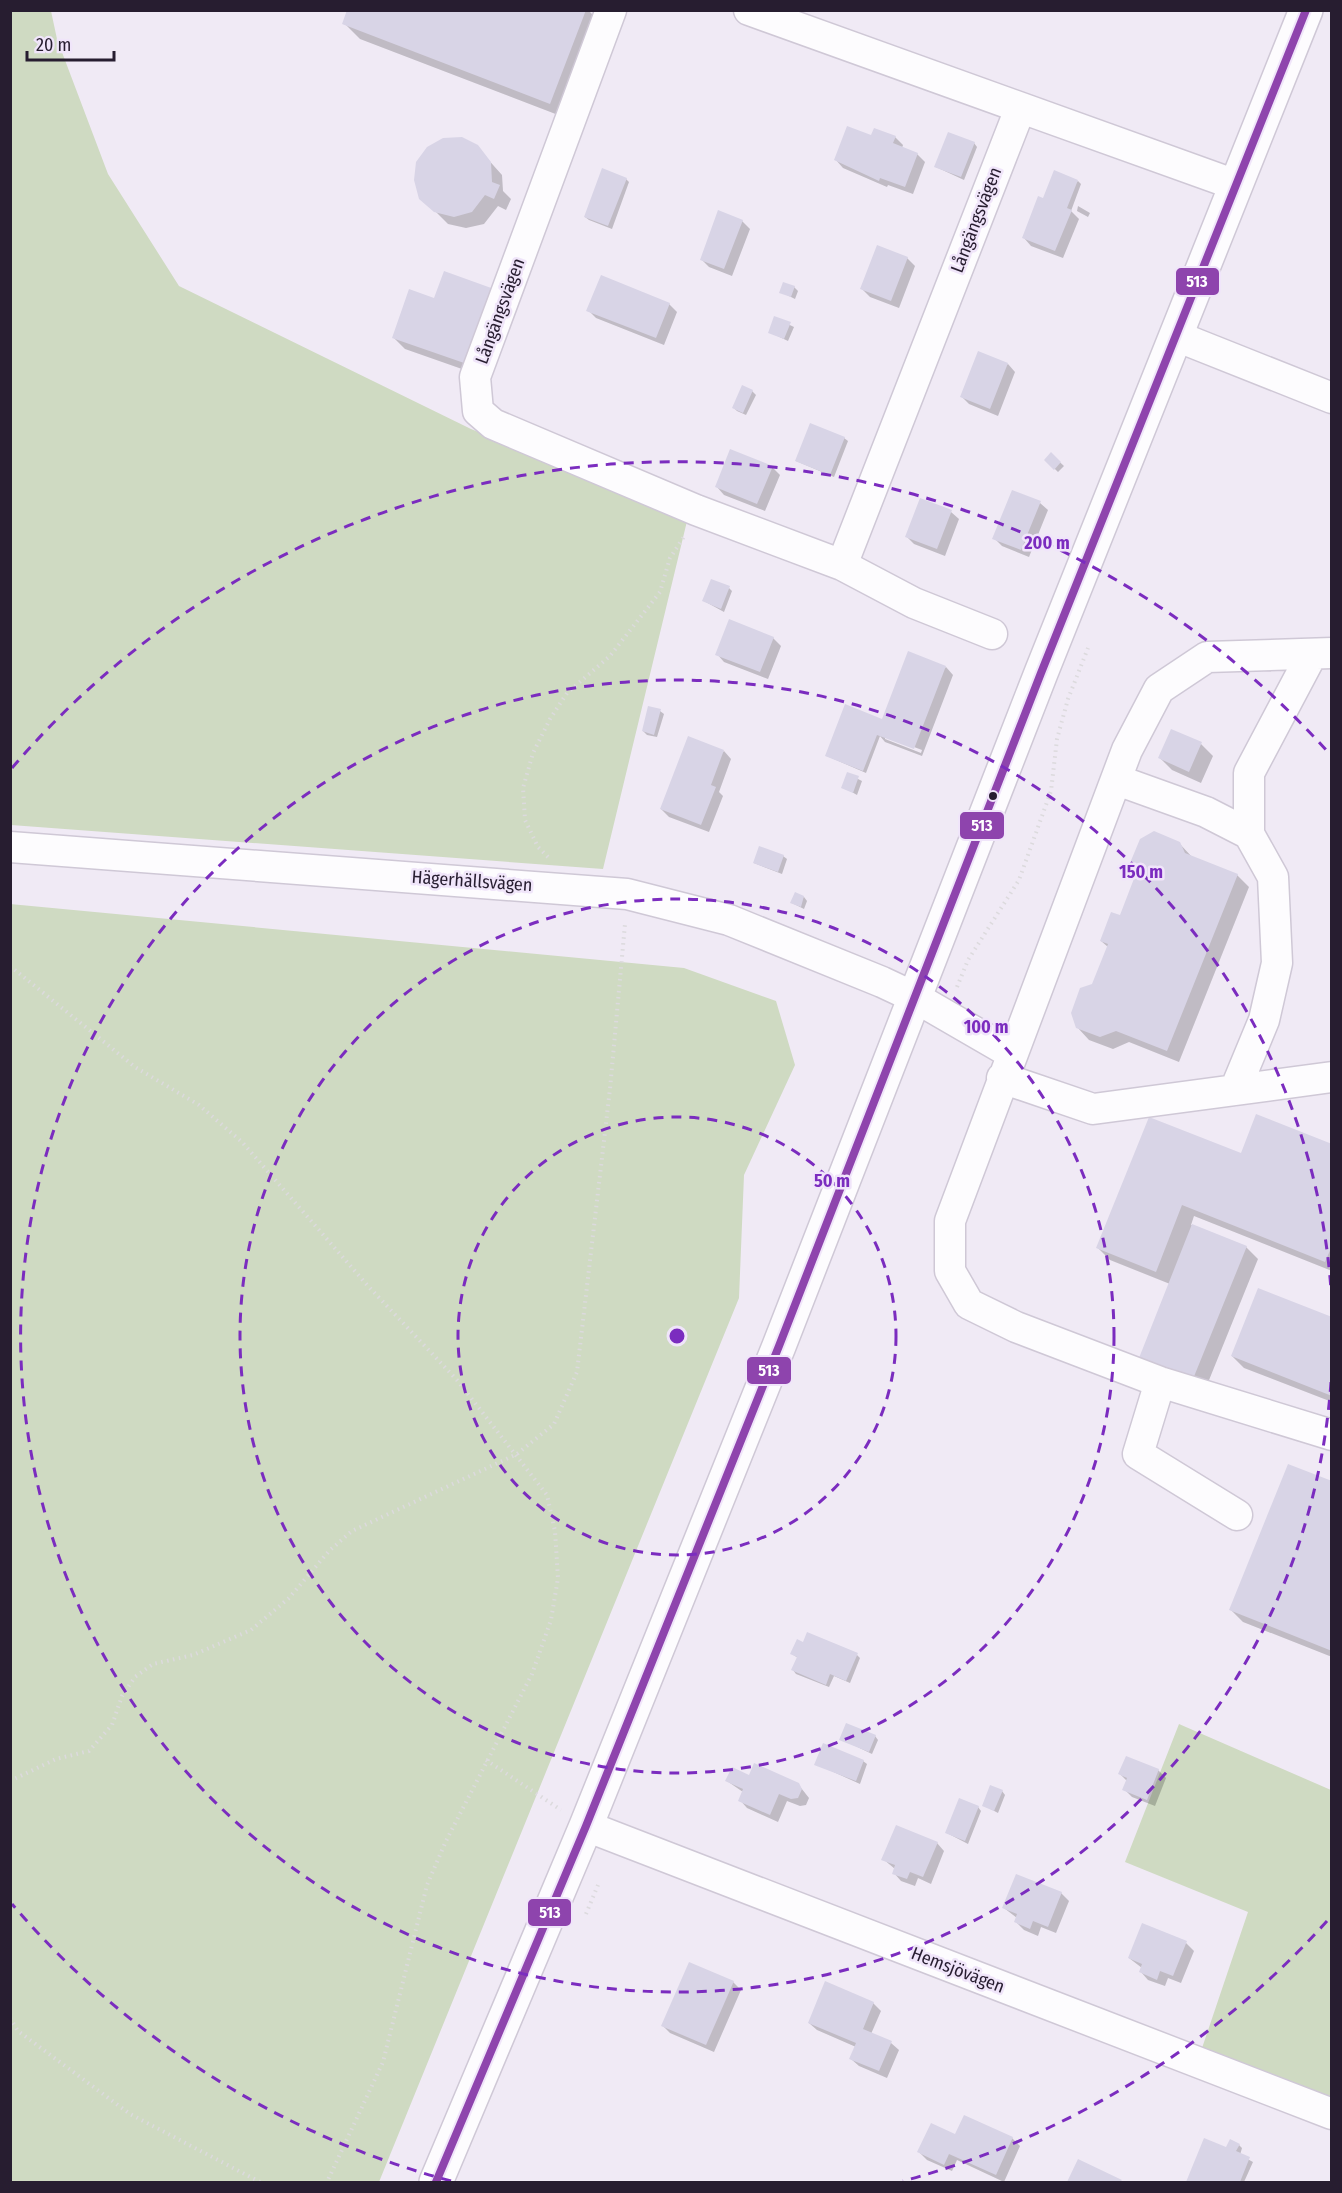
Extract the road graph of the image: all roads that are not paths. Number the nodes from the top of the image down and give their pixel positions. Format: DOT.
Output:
graph roads {
  1 [pos="611,10"];
  2 [pos="749,10"];
  3 [pos="1306,10"];
  4 [pos="1020,109"];
  5 [pos="1236,185"];
  6 [pos="1176,336"];
  7 [pos="1332,398"];
  8 [pos="842,565"];
  9 [pos="992,634"];
  10 [pos="1322,653"];
  11 [pos="1118,780"];
  12 [pos="1250,834"];
  13 [pos="10,847"];
  14 [pos="916,998"];
  15 [pos="1006,1066"];
  16 [pos="1332,1077"];
  17 [pos="1235,1090"];
  18 [pos="1160,1382"];
  19 [pos="1332,1435"];
  20 [pos="1237,1515"];
  21 [pos="586,1826"];
  22 [pos="1332,2114"];
  23 [pos="436,2182"];
  1 -- 8 [label="street, Långängsvägen"];
  2 -- 4 [label="street"];
  3 -- 5 [label="main road"];
  4 -- 5 [label="street"];
  4 -- 8 [label="street, Långängsvägen"];
  5 -- 6 [label="main road"];
  6 -- 7 [label="street"];
  6 -- 14 [label="main road"];
  8 -- 9 [label="street, Långängsvägen"];
  10 -- 11 [label="street"];
  10 -- 12 [label="street"];
  11 -- 12 [label="street"];
  11 -- 15 [label="street"];
  12 -- 17 [label="street"];
  13 -- 14 [label="street, Hägerhällsvägen"];
  14 -- 15 [label="street, Hägerhällsvägen"];
  14 -- 21 [label="main road"];
  15 -- 17 [label="street, Hägerhällsvägen"];
  15 -- 18 [label="street"];
  16 -- 17 [label="street, Hägerhällsvägen"];
  18 -- 19 [label="street"];
  18 -- 20 [label="street"];
  21 -- 22 [label="street, Hemsjövägen"];
  21 -- 23 [label="main road"];
}
